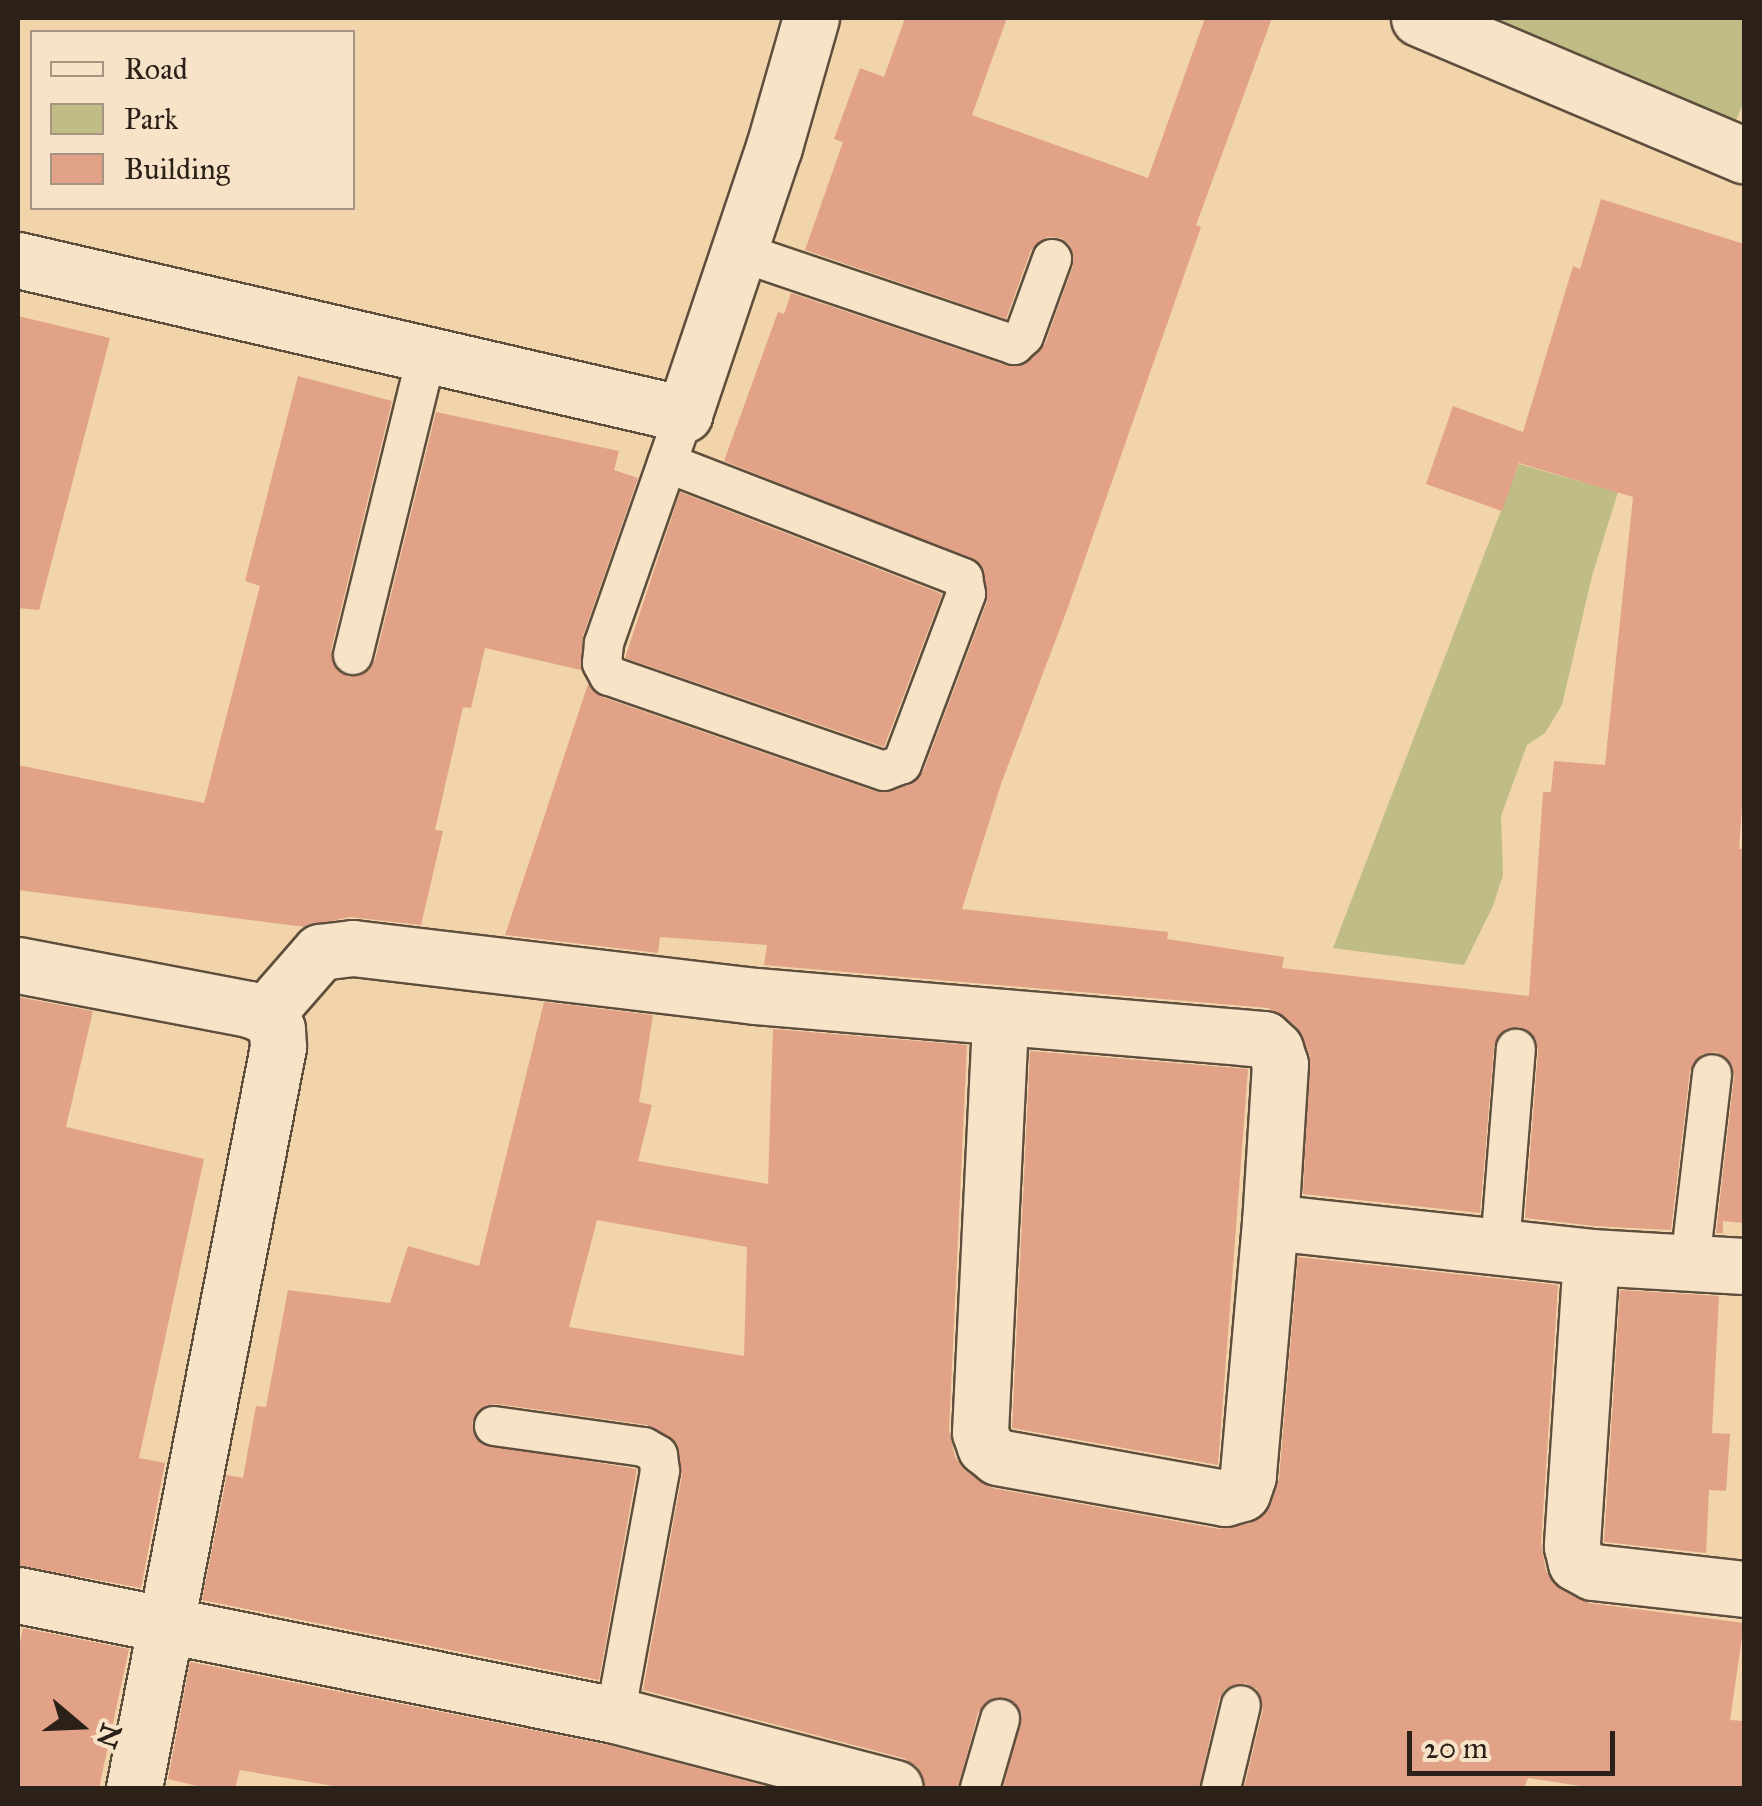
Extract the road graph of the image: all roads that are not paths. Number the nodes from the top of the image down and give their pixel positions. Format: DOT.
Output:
graph roads {
  1 [pos="811,18"];
  2 [pos="1418,18"];
  3 [pos="1744,155"];
  4 [pos="737,251"];
  5 [pos="1052,259"];
  6 [pos="18,260"];
  7 [pos="427,354"];
  8 [pos="675,438"];
  9 [pos="352,655"];
  10 [pos="18,965"];
  11 [pos="265,1016"];
  12 [pos="1000,1019"];
  13 [pos="1516,1049"];
  14 [pos="1712,1074"];
  15 [pos="1270,1222"];
  16 [pos="1500,1246"];
  17 [pos="1591,1257"];
  18 [pos="1690,1262"];
  19 [pos="1744,1266"];
  20 [pos="494,1426"];
  21 [pos="1744,1589"];
  22 [pos="18,1595"];
  23 [pos="166,1627"];
  24 [pos="1241,1705"];
  25 [pos="614,1716"];
  26 [pos="1000,1719"];
  27 [pos="134,1788"];
  28 [pos="896,1788"];
  29 [pos="980,1788"];
  30 [pos="1221,1788"];
  1 -- 4 [label="street"];
  2 -- 3 [label="street"];
  4 -- 5 [label="lane"];
  4 -- 8 [label="street"];
  6 -- 7 [label="street"];
  7 -- 8 [label="street"];
  7 -- 9 [label="lane"];
  8 -- 8 [label="lane"];
  10 -- 11 [label="street"];
  11 -- 12 [label="street"];
  11 -- 23 [label="street"];
  12 -- 15 [label="street"];
  12 -- 15 [label="street"];
  13 -- 16 [label="lane"];
  14 -- 18 [label="lane"];
  15 -- 16 [label="street"];
  16 -- 17 [label="street"];
  17 -- 18 [label="street"];
  17 -- 21 [label="street"];
  18 -- 19 [label="street"];
  20 -- 25 [label="lane"];
  22 -- 23 [label="street"];
  23 -- 25 [label="street"];
  23 -- 27 [label="street"];
  24 -- 30 [label="lane"];
  25 -- 28 [label="street"];
  26 -- 29 [label="lane"];
}
